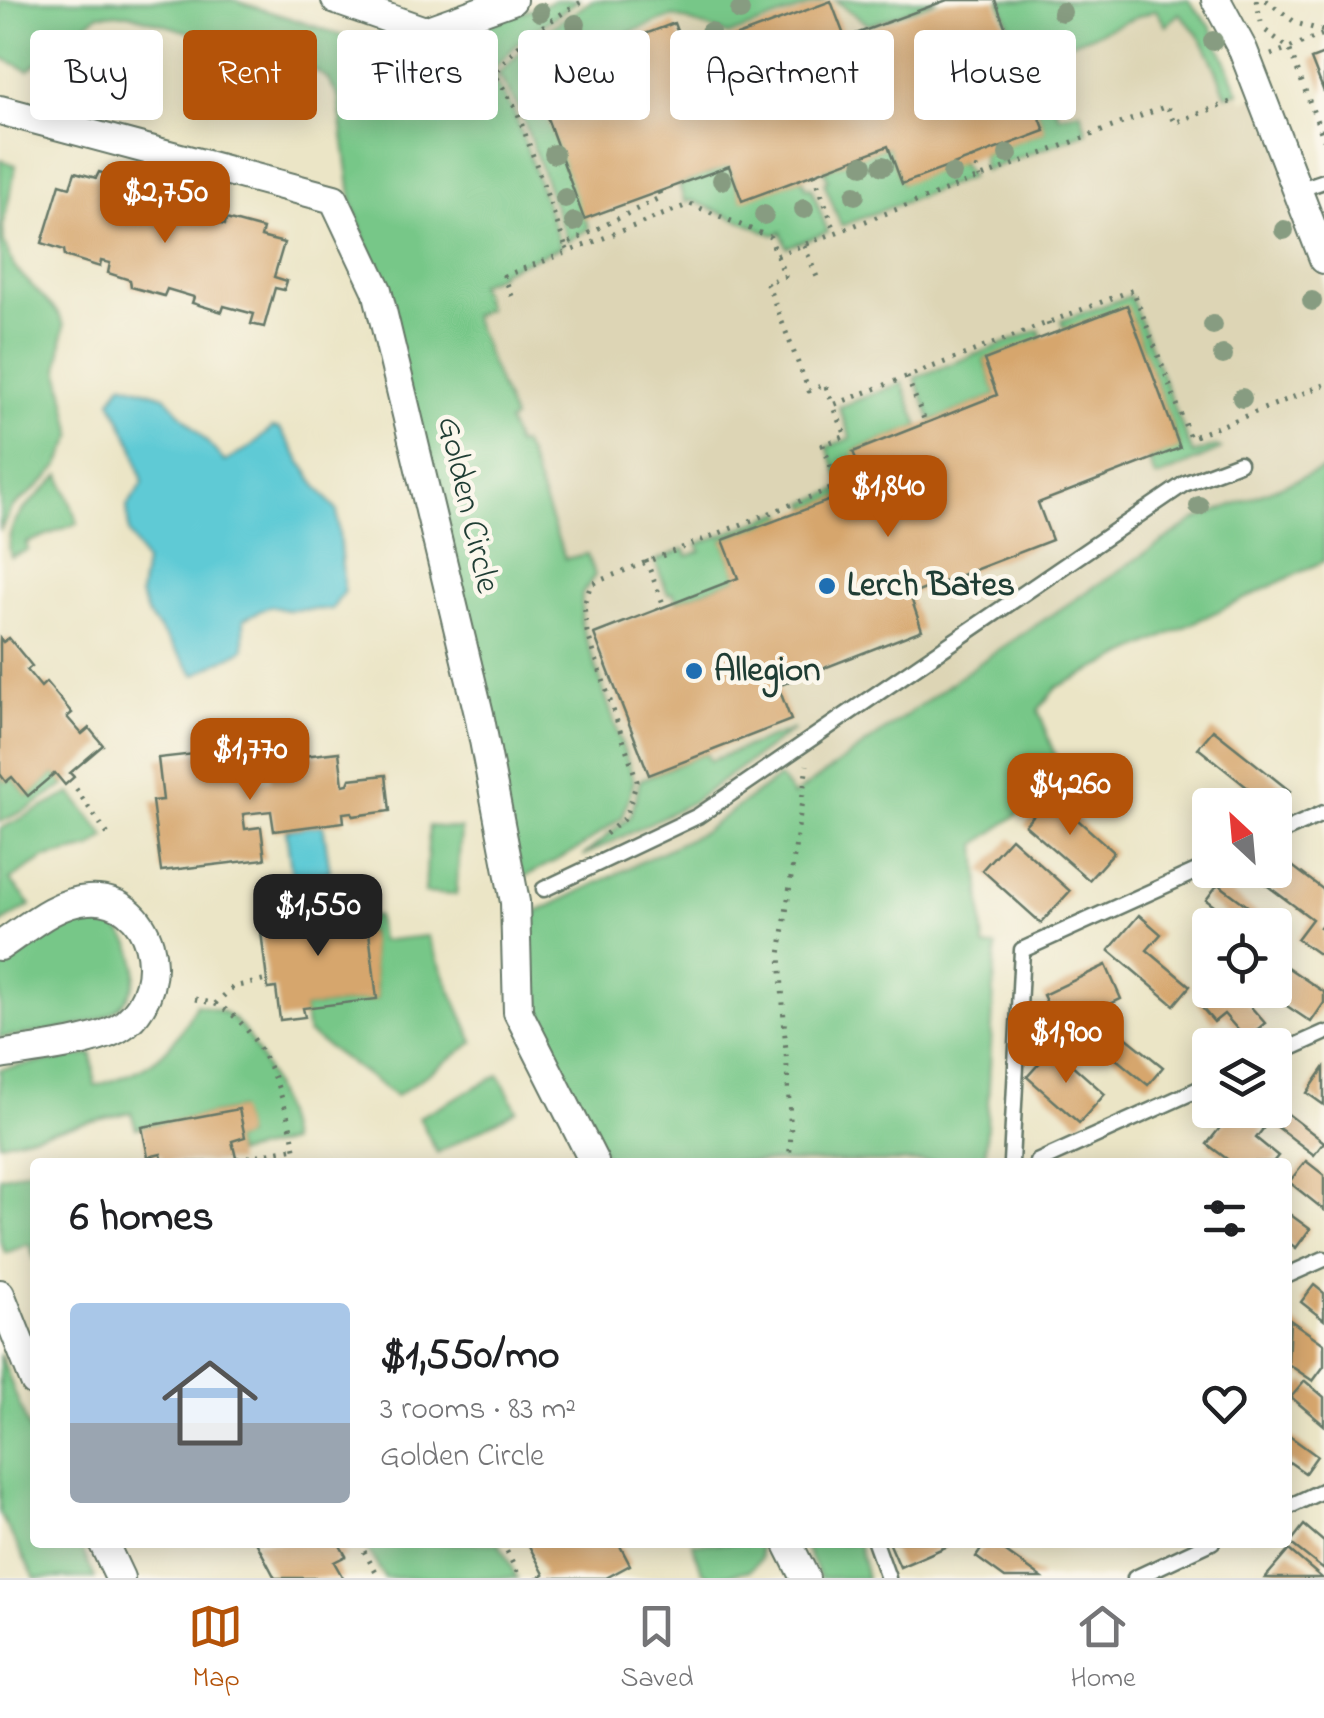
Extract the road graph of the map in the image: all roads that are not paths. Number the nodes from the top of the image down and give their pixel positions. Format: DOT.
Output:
graph roads {
  1 [pos="336,0"];
  2 [pos="512,0"];
  3 [pos="1216,0"];
  4 [pos="0,110"];
  5 [pos="1311,185"];
  6 [pos="1324,259"];
  7 [pos="1238,462"];
  8 [pos="1324,813"];
  9 [pos="1292,827"];
  10 [pos="1192,872"];
  11 [pos="544,888"];
  12 [pos="0,946"];
  13 [pos="1324,1033"];
  14 [pos="1292,1047"];
  15 [pos="0,1055"];
  16 [pos="1192,1092"];
  17 [pos="592,1158"];
  18 [pos="1011,1158"];
  19 [pos="1046,1158"];
  20 [pos="1324,1259"];
  21 [pos="1292,1273"];
  22 [pos="0,1294"];
  23 [pos="30,1369"];
  24 [pos="1324,1490"];
  25 [pos="1292,1505"];
  26 [pos="105,1548"];
  27 [pos="789,1548"];
  28 [pos="877,1548"];
  29 [pos="1199,1548"];
  30 [pos="796,1576"];
  31 [pos="120,1578"];
  32 [pos="888,1578"];
  33 [pos="1135,1578"];
  1 -- 2 [label="street"];
  3 -- 5 [label="street"];
  4 -- 17 [label="street, Golden Circle"];
  5 -- 6 [label="street"];
  7 -- 11 [label="lane"];
  8 -- 9 [label="lane"];
  10 -- 18 [label="lane"];
  12 -- 15 [label="street"];
  13 -- 14 [label="lane"];
  16 -- 19 [label="lane"];
  20 -- 21 [label="lane"];
  22 -- 23 [label="street"];
  24 -- 25 [label="lane"];
  26 -- 31 [label="street"];
  27 -- 30 [label="street"];
  28 -- 32 [label="lane"];
  29 -- 33 [label="lane"];
}
